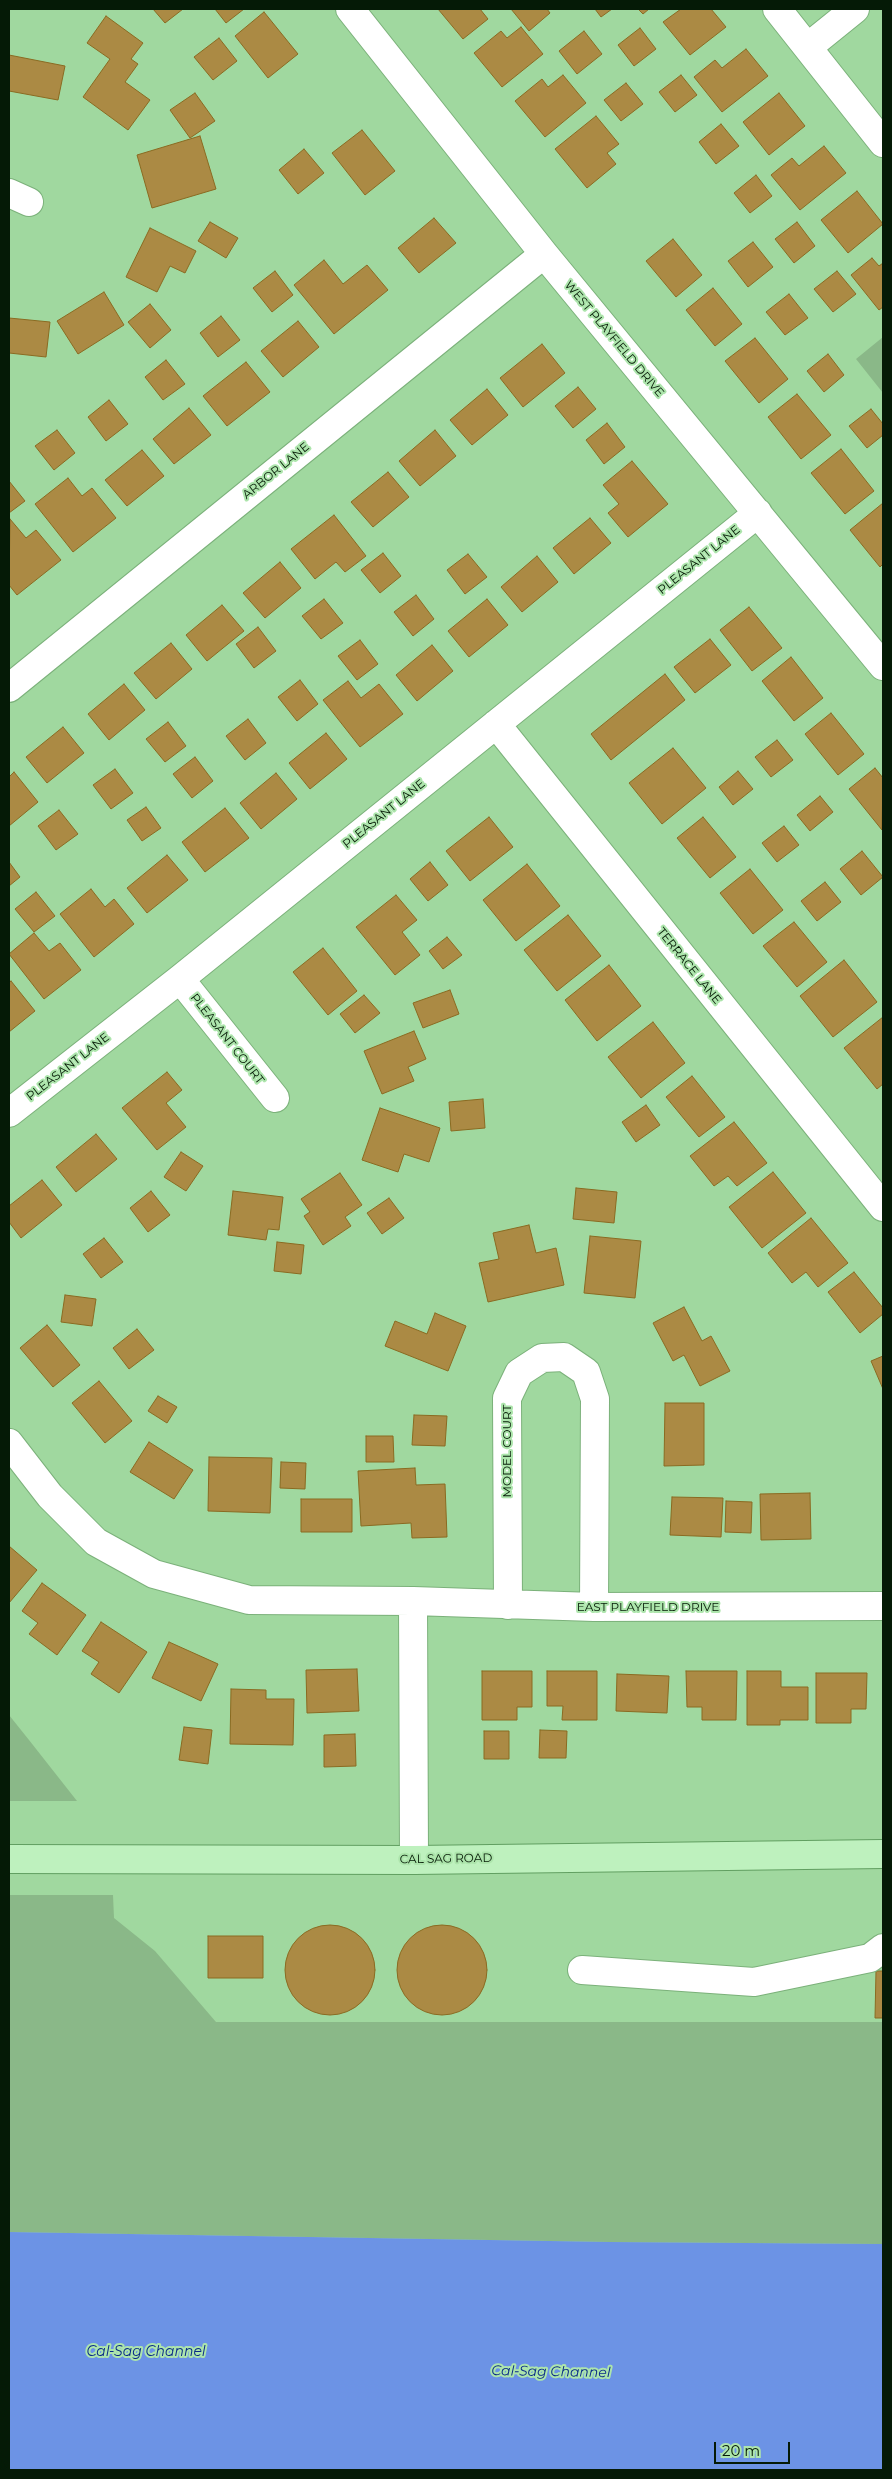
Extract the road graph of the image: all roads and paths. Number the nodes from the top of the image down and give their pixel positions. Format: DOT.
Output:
graph roads {
  1 [pos="350,9"];
  2 [pos="777,9"];
  3 [pos="855,9"];
  4 [pos="808,47"];
  5 [pos="883,143"];
  6 [pos="544,254"];
  7 [pos="758,513"];
  8 [pos="883,666"];
  9 [pos="9,688"];
  10 [pos="496,724"];
  11 [pos="180,979"];
  12 [pos="274,1098"];
  13 [pos="9,1113"];
  14 [pos="883,1207"];
  15 [pos="9,1443"];
  16 [pos="413,1601"];
  17 [pos="508,1605"];
  18 [pos="883,1606"];
  19 [pos="594,1607"];
  20 [pos="883,1854"];
  21 [pos="9,1859"];
  22 [pos="414,1860"];
  23 [pos="883,1948"];
  24 [pos="582,1970"];
  1 -- 6 [label="street, WEST PLAYFIELD DRIVE"];
  2 -- 4 [label="street"];
  3 -- 4 [label="street"];
  4 -- 5 [label="street"];
  6 -- 7 [label="street, WEST PLAYFIELD DRIVE"];
  6 -- 9 [label="street, ARBOR LANE"];
  7 -- 8 [label="street, WEST PLAYFIELD DRIVE"];
  7 -- 10 [label="street, PLEASANT LANE"];
  10 -- 11 [label="street, PLEASANT LANE"];
  10 -- 14 [label="street, TERRACE LANE"];
  11 -- 12 [label="street, PLEASANT COURT"];
  11 -- 13 [label="street, PLEASANT LANE"];
  15 -- 16 [label="street, EAST PLAYFIELD DRIVE"];
  16 -- 17 [label="street, EAST PLAYFIELD DRIVE"];
  16 -- 22 [label="street"];
  17 -- 19 [label="street, EAST PLAYFIELD DRIVE"];
  17 -- 19 [label="street, MODEL COURT"];
  18 -- 19 [label="street, EAST PLAYFIELD DRIVE"];
  20 -- 22 [label="main road, CAL SAG ROAD"];
  21 -- 22 [label="main road, CAL SAG ROAD"];
  23 -- 24 [label="street"];
}
